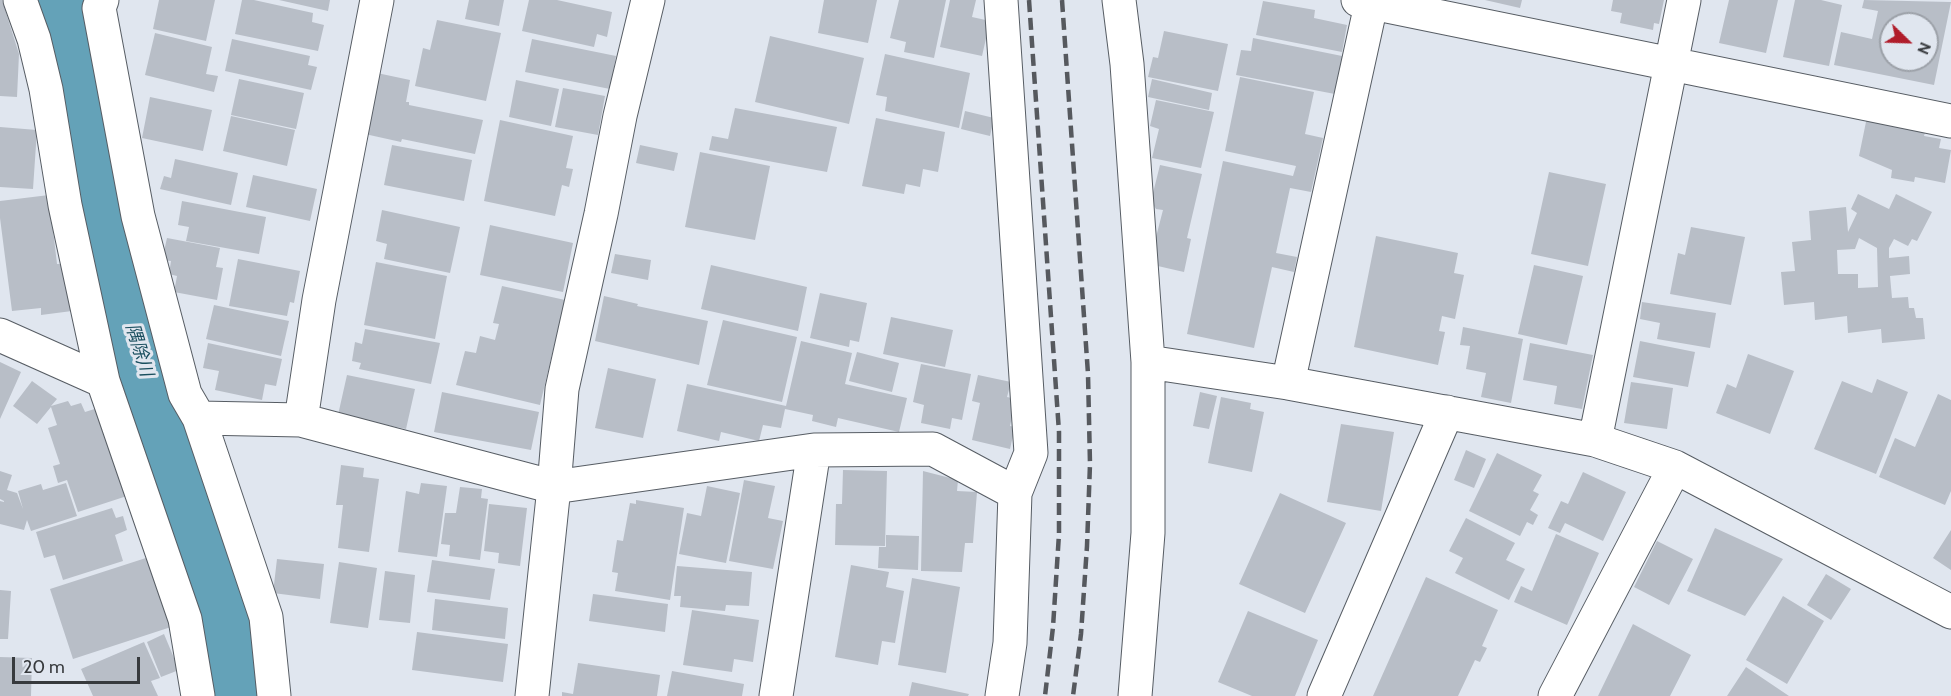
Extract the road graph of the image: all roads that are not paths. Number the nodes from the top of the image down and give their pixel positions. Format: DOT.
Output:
graph roads {
  1 [pos="20,0"];
  2 [pos="102,0"];
  3 [pos="376,0"];
  4 [pos="648,0"];
  5 [pos="1000,0"];
  6 [pos="1119,0"];
  7 [pos="1684,0"];
  8 [pos="1367,1"];
  9 [pos="1671,64"];
  10 [pos="1951,121"];
  11 [pos="0,335"];
  12 [pos="1148,362"];
  13 [pos="103,381"];
  14 [pos="1288,383"];
  15 [pos="1447,412"];
  16 [pos="199,418"];
  17 [pos="302,420"];
  18 [pos="1595,440"];
  19 [pos="814,450"];
  20 [pos="1675,467"];
  21 [pos="554,487"];
  22 [pos="1015,493"];
  23 [pos="1951,612"];
  24 [pos="198,696"];
  25 [pos="274,696"];
  26 [pos="532,696"];
  27 [pos="776,696"];
  28 [pos="1002,696"];
  29 [pos="1135,696"];
  30 [pos="1324,696"];
  31 [pos="1555,696"];
  1 -- 13 [label="street"];
  2 -- 16 [label="street"];
  3 -- 17 [label="street"];
  4 -- 21 [label="street"];
  5 -- 22 [label="street"];
  6 -- 12 [label="street"];
  7 -- 9 [label="street"];
  8 -- 9 [label="street"];
  8 -- 14 [label="street"];
  9 -- 10 [label="street"];
  9 -- 18 [label="street"];
  11 -- 13 [label="street"];
  12 -- 14 [label="street"];
  12 -- 29 [label="street"];
  13 -- 24 [label="street"];
  14 -- 15 [label="street"];
  15 -- 18 [label="street"];
  15 -- 30 [label="street"];
  16 -- 17 [label="street"];
  16 -- 25 [label="street"];
  17 -- 21 [label="street"];
  18 -- 20 [label="street"];
  19 -- 21 [label="street"];
  19 -- 22 [label="street"];
  19 -- 27 [label="street"];
  20 -- 23 [label="street"];
  20 -- 31 [label="street"];
  21 -- 26 [label="street"];
  22 -- 28 [label="street"];
}
